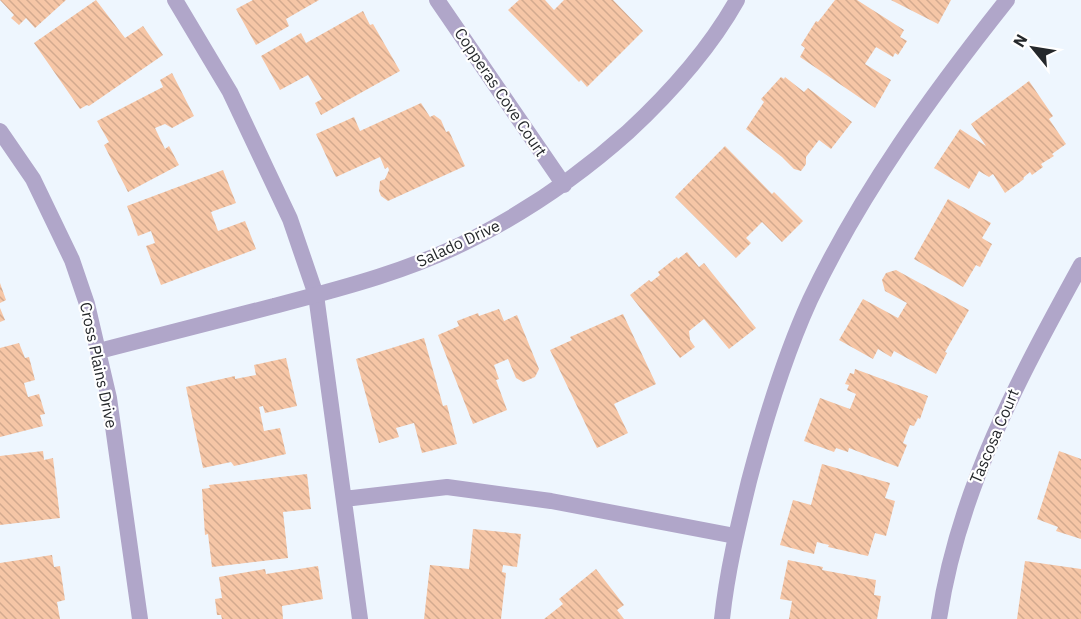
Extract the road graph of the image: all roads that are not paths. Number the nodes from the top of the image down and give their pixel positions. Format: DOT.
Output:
graph roads {
  1 [pos="174,0"];
  2 [pos="737,0"];
  3 [pos="1007,0"];
  4 [pos="443,2"];
  5 [pos="0,131"];
  6 [pos="564,185"];
  7 [pos="1081,266"];
  8 [pos="316,295"];
  9 [pos="99,351"];
  10 [pos="344,499"];
  11 [pos="735,536"];
  12 [pos="140,619"];
  13 [pos="360,619"];
  14 [pos="722,619"];
  15 [pos="939,619"];
  1 -- 8 [label="street"];
  2 -- 6 [label="street, Salado Drive"];
  3 -- 11 [label="street"];
  4 -- 6 [label="street, Copperas Cove Court"];
  5 -- 9 [label="street, Cross Plains Drive"];
  6 -- 8 [label="street, Salado Drive"];
  7 -- 15 [label="street, Tascosa Court"];
  8 -- 9 [label="street, Salado Drive"];
  8 -- 10 [label="street"];
  9 -- 12 [label="street, Cross Plains Drive"];
  10 -- 11 [label="street"];
  10 -- 13 [label="street"];
  11 -- 14 [label="street"];
}
